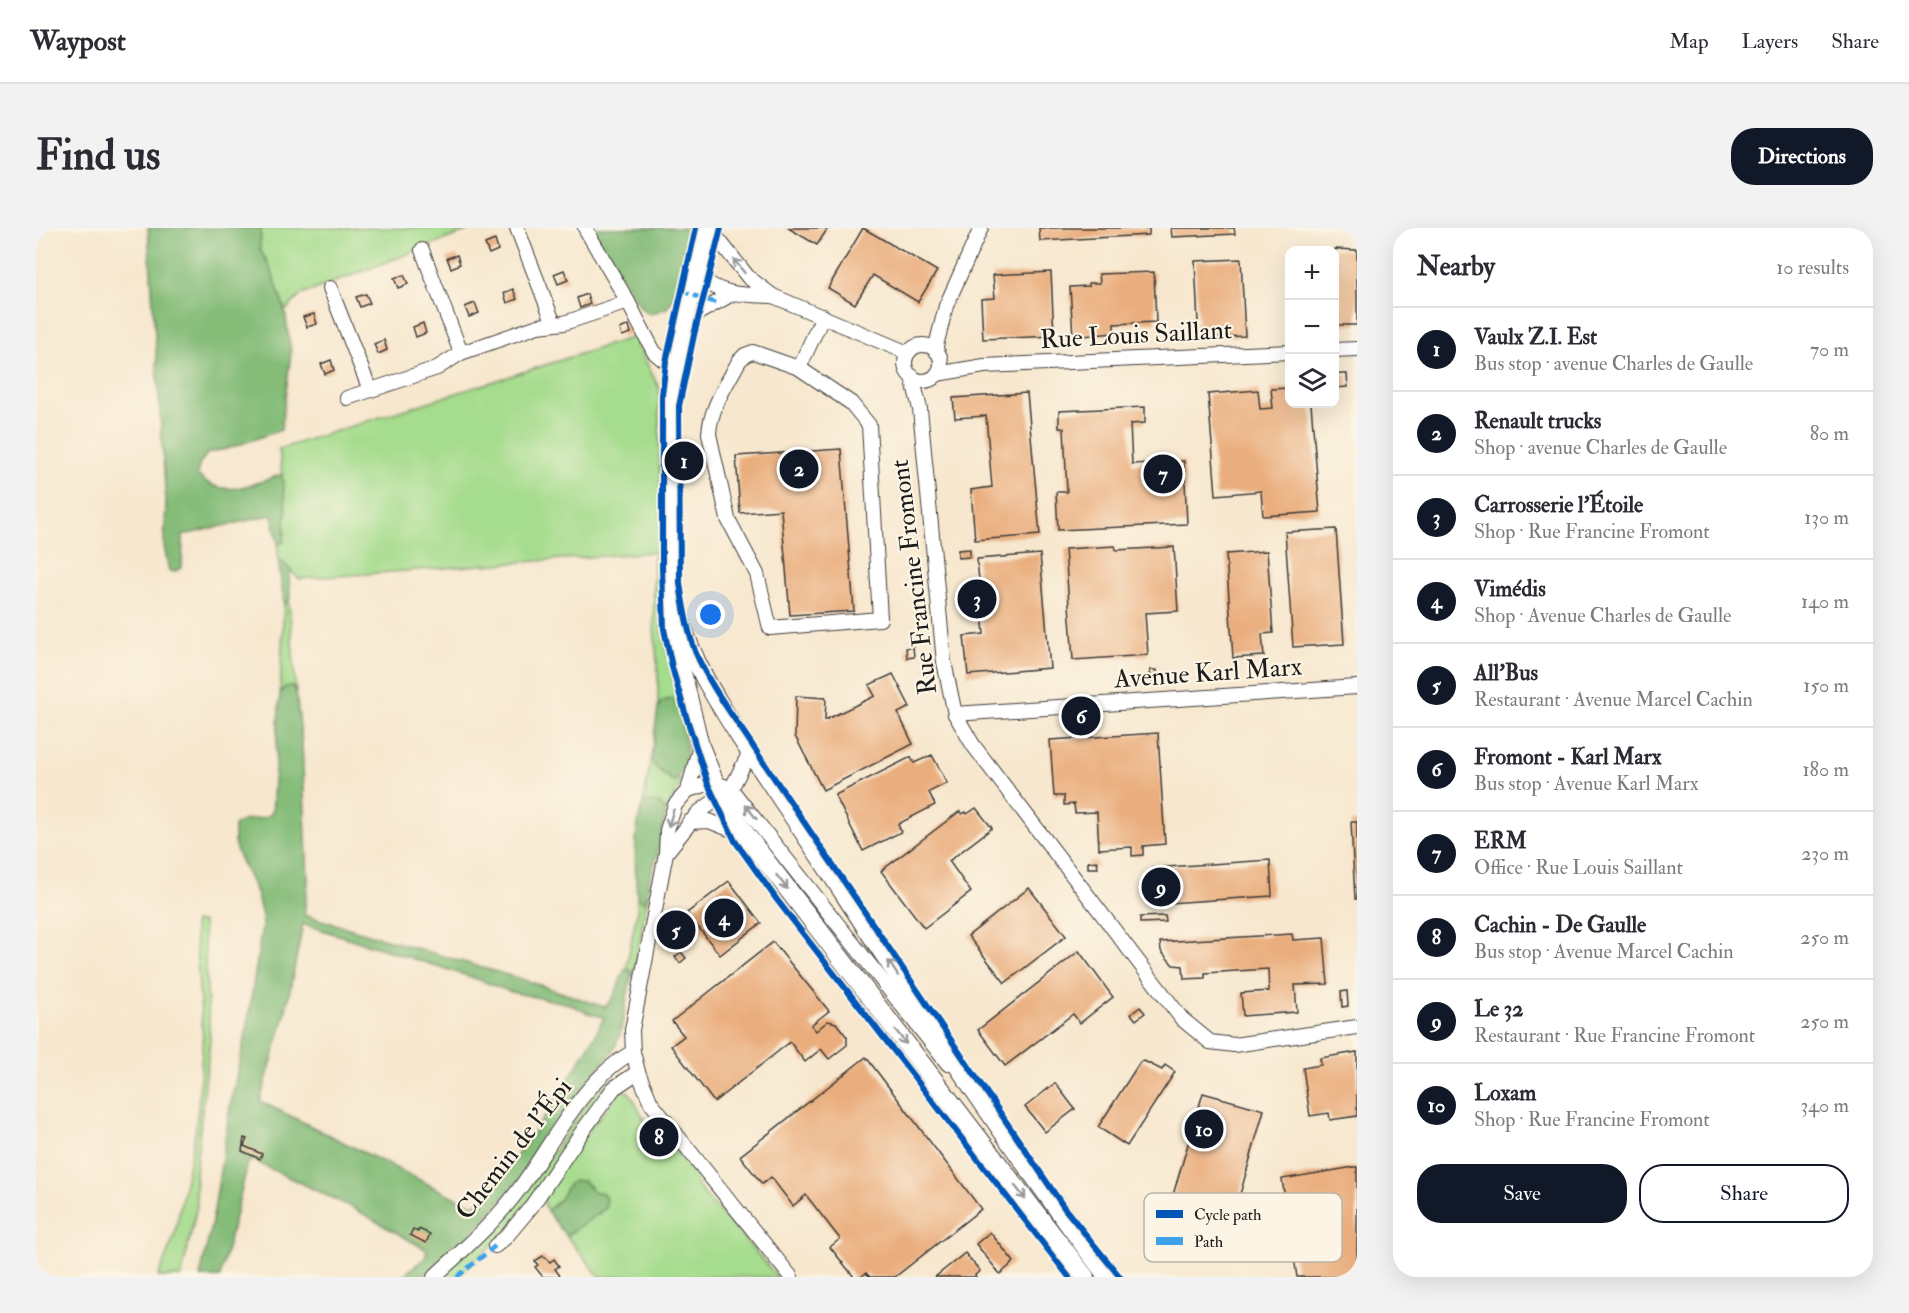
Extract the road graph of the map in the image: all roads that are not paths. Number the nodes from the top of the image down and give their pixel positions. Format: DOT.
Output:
graph roads {
  1 [pos="517,228"];
  2 [pos="585,228"];
  3 [pos="712,228"];
  4 [pos="981,228"];
  5 [pos="422,250"];
  6 [pos="699,275"];
  7 [pos="330,288"];
  8 [pos="732,294"];
  9 [pos="772,296"];
  10 [pos="628,302"];
  11 [pos="946,306"];
  12 [pos="823,316"];
  13 [pos="554,324"];
  14 [pos="687,324"];
  15 [pos="920,345"];
  16 [pos="1357,349"];
  17 [pos="1339,350"];
  18 [pos="936,352"];
  19 [pos="1285,352"];
  20 [pos="461,353"];
  21 [pos="984,366"];
  22 [pos="676,367"];
  23 [pos="799,368"];
  24 [pos="912,369"];
  25 [pos="937,374"];
  26 [pos="370,390"];
  27 [pos="346,398"];
  28 [pos="672,590"];
  29 [pos="1357,687"];
  30 [pos="955,714"];
  31 [pos="700,746"];
  32 [pos="750,752"];
  33 [pos="688,790"];
  34 [pos="722,790"];
  35 [pos="689,822"];
  36 [pos="747,836"];
  37 [pos="666,853"];
  38 [pos="1357,1027"];
  39 [pos="633,1052"];
  40 [pos="638,1072"];
  41 [pos="982,1105"];
  42 [pos="495,1246"];
  43 [pos="434,1277"];
  44 [pos="791,1277"];
  45 [pos="1085,1277"];
  46 [pos="1108,1277"];
  1 -- 13 [label="street"];
  2 -- 10 [label="street"];
  3 -- 6 [label="main road"];
  9 -- 3 [label="street, one-way"];
  4 -- 11 [label="street"];
  5 -- 20 [label="street"];
  6 -- 8 [label="street"];
  6 -- 14 [label="main road"];
  7 -- 26 [label="street"];
  8 -- 9 [label="street"];
  8 -- 14 [label="street"];
  9 -- 12 [label="street"];
  10 -- 13 [label="street"];
  10 -- 22 [label="street"];
  11 -- 15 [label="street"];
  11 -- 18 [label="street"];
  12 -- 23 [label="street"];
  12 -- 24 [label="street"];
  13 -- 20 [label="street"];
  14 -- 22 [label="main road"];
  15 -- 18 [label="street, Rue Louis Saillant"];
  15 -- 24 [label="street"];
  16 -- 17 [label="street"];
  18 -- 21 [label="street, Rue Louis Saillant"];
  18 -- 25 [label="street"];
  19 -- 21 [label="street, Rue Louis Saillant"];
  20 -- 26 [label="street"];
  21 -- 25 [label="street, Rue Louis Saillant"];
  22 -- 28 [label="main road"];
  23 -- 23 [label="street"];
  24 -- 25 [label="street, Rue Louis Saillant"];
  24 -- 30 [label="street, Rue Francine Fromont"];
  26 -- 27 [label="street"];
  28 -- 31 [label="main road"];
  28 -- 32 [label="main road"];
  29 -- 30 [label="street, Avenue Karl Marx"];
  30 -- 38 [label="street, Rue Francine Fromont"];
  31 -- 33 [label="street"];
  31 -- 34 [label="main road"];
  32 -- 34 [label="street"];
  41 -- 32 [label="main road, one-way"];
  33 -- 34 [label="street"];
  33 -- 37 [label="street, one-way"];
  34 -- 35 [label="street"];
  34 -- 36 [label="main road"];
  41 -- 34 [label="street, one-way"];
  35 -- 36 [label="street"];
  35 -- 37 [label="street"];
  36 -- 45 [label="main road, one-way"];
  37 -- 39 [label="street"];
  39 -- 40 [label="street"];
  39 -- 43 [label="street, Chemin de l'Épi"];
  40 -- 42 [label="street"];
  40 -- 44 [label="street"];
  41 -- 46 [label="main road"];
}
